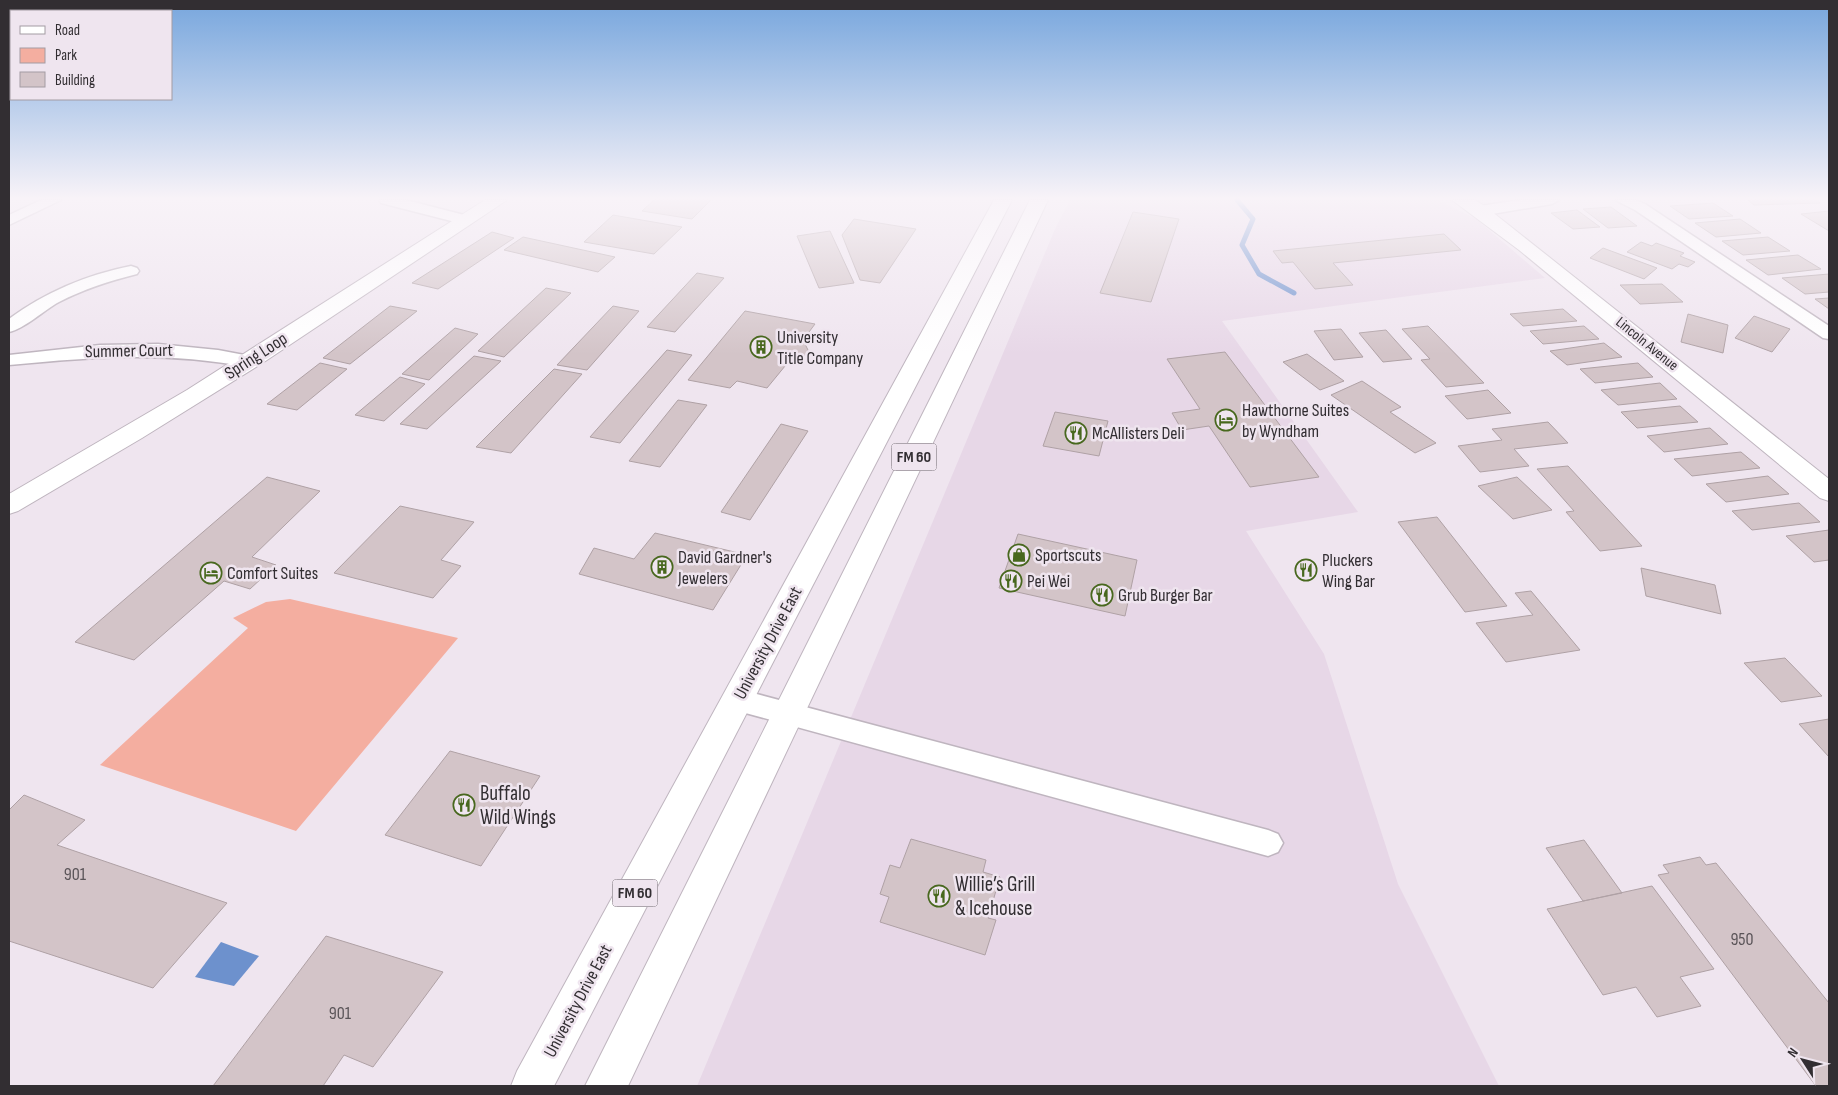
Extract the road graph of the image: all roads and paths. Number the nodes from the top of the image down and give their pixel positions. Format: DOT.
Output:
graph roads {
  1 [pos="420,251"];
  2 [pos="975,251"];
  3 [pos="1014,251"];
  4 [pos="1533,251"];
  5 [pos="1706,251"];
  6 [pos="131,271"];
  7 [pos="936,324"];
  8 [pos="9,327"];
  9 [pos="976,330"];
  10 [pos="1829,334"];
  11 [pos="9,360"];
  12 [pos="249,361"];
  13 [pos="1829,492"];
  14 [pos="9,505"];
  15 [pos="738,700"];
  16 [pos="789,714"];
  17 [pos="1268,843"];
  18 [pos="532,1086"];
  19 [pos="606,1086"];
  1 -- 12 [label="main road, Spring Loop"];
  2 -- 7 [label="main road, University Drive East / FM 60"];
  3 -- 9 [label="main road, FM 60"];
  4 -- 13 [label="main road, Lincoln Avenue"];
  5 -- 10 [label="street"];
  6 -- 8 [label="street"];
  7 -- 9 [label="main road"];
  7 -- 15 [label="main road, University Drive East / FM 60"];
  9 -- 16 [label="main road, FM 60"];
  11 -- 12 [label="street, Summer Court"];
  12 -- 14 [label="main road, Spring Loop"];
  15 -- 16 [label="street"];
  15 -- 18 [label="main road, University Drive East / FM 60"];
  16 -- 17 [label="street"];
  16 -- 19 [label="main road, FM 60"];
}
